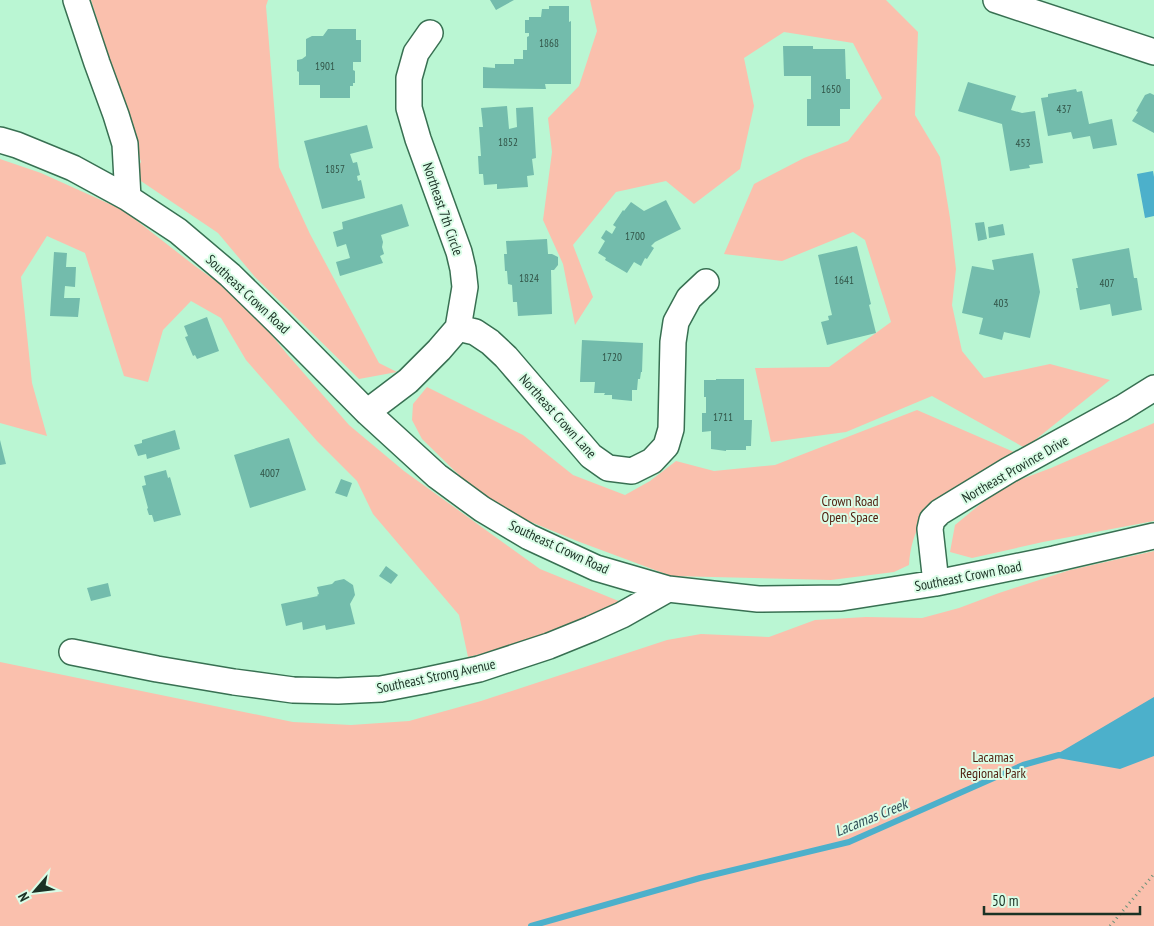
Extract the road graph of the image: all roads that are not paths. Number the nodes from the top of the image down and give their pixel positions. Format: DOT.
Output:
graph roads {
  1 [pos="76,0"];
  2 [pos="996,0"];
  3 [pos="430,33"];
  4 [pos="1154,52"];
  5 [pos="0,140"];
  6 [pos="128,198"];
  7 [pos="706,282"];
  8 [pos="458,328"];
  9 [pos="1154,388"];
  10 [pos="367,412"];
  11 [pos="1154,536"];
  12 [pos="936,583"];
  13 [pos="668,589"];
  14 [pos="72,652"];
  1 -- 6 [label="street"];
  2 -- 4 [label="street"];
  3 -- 8 [label="street, Northeast 7th Circle"];
  5 -- 6 [label="street, Southeast Crown Road"];
  6 -- 10 [label="street, Southeast Crown Road"];
  7 -- 8 [label="street, Northeast Crown Lane"];
  8 -- 10 [label="street"];
  9 -- 12 [label="street, Northeast Province Drive"];
  10 -- 13 [label="street, Southeast Crown Road"];
  11 -- 12 [label="street, Southeast Crown Road"];
  12 -- 13 [label="street, Southeast Crown Road"];
  13 -- 14 [label="street, Southeast Strong Avenue"];
}
